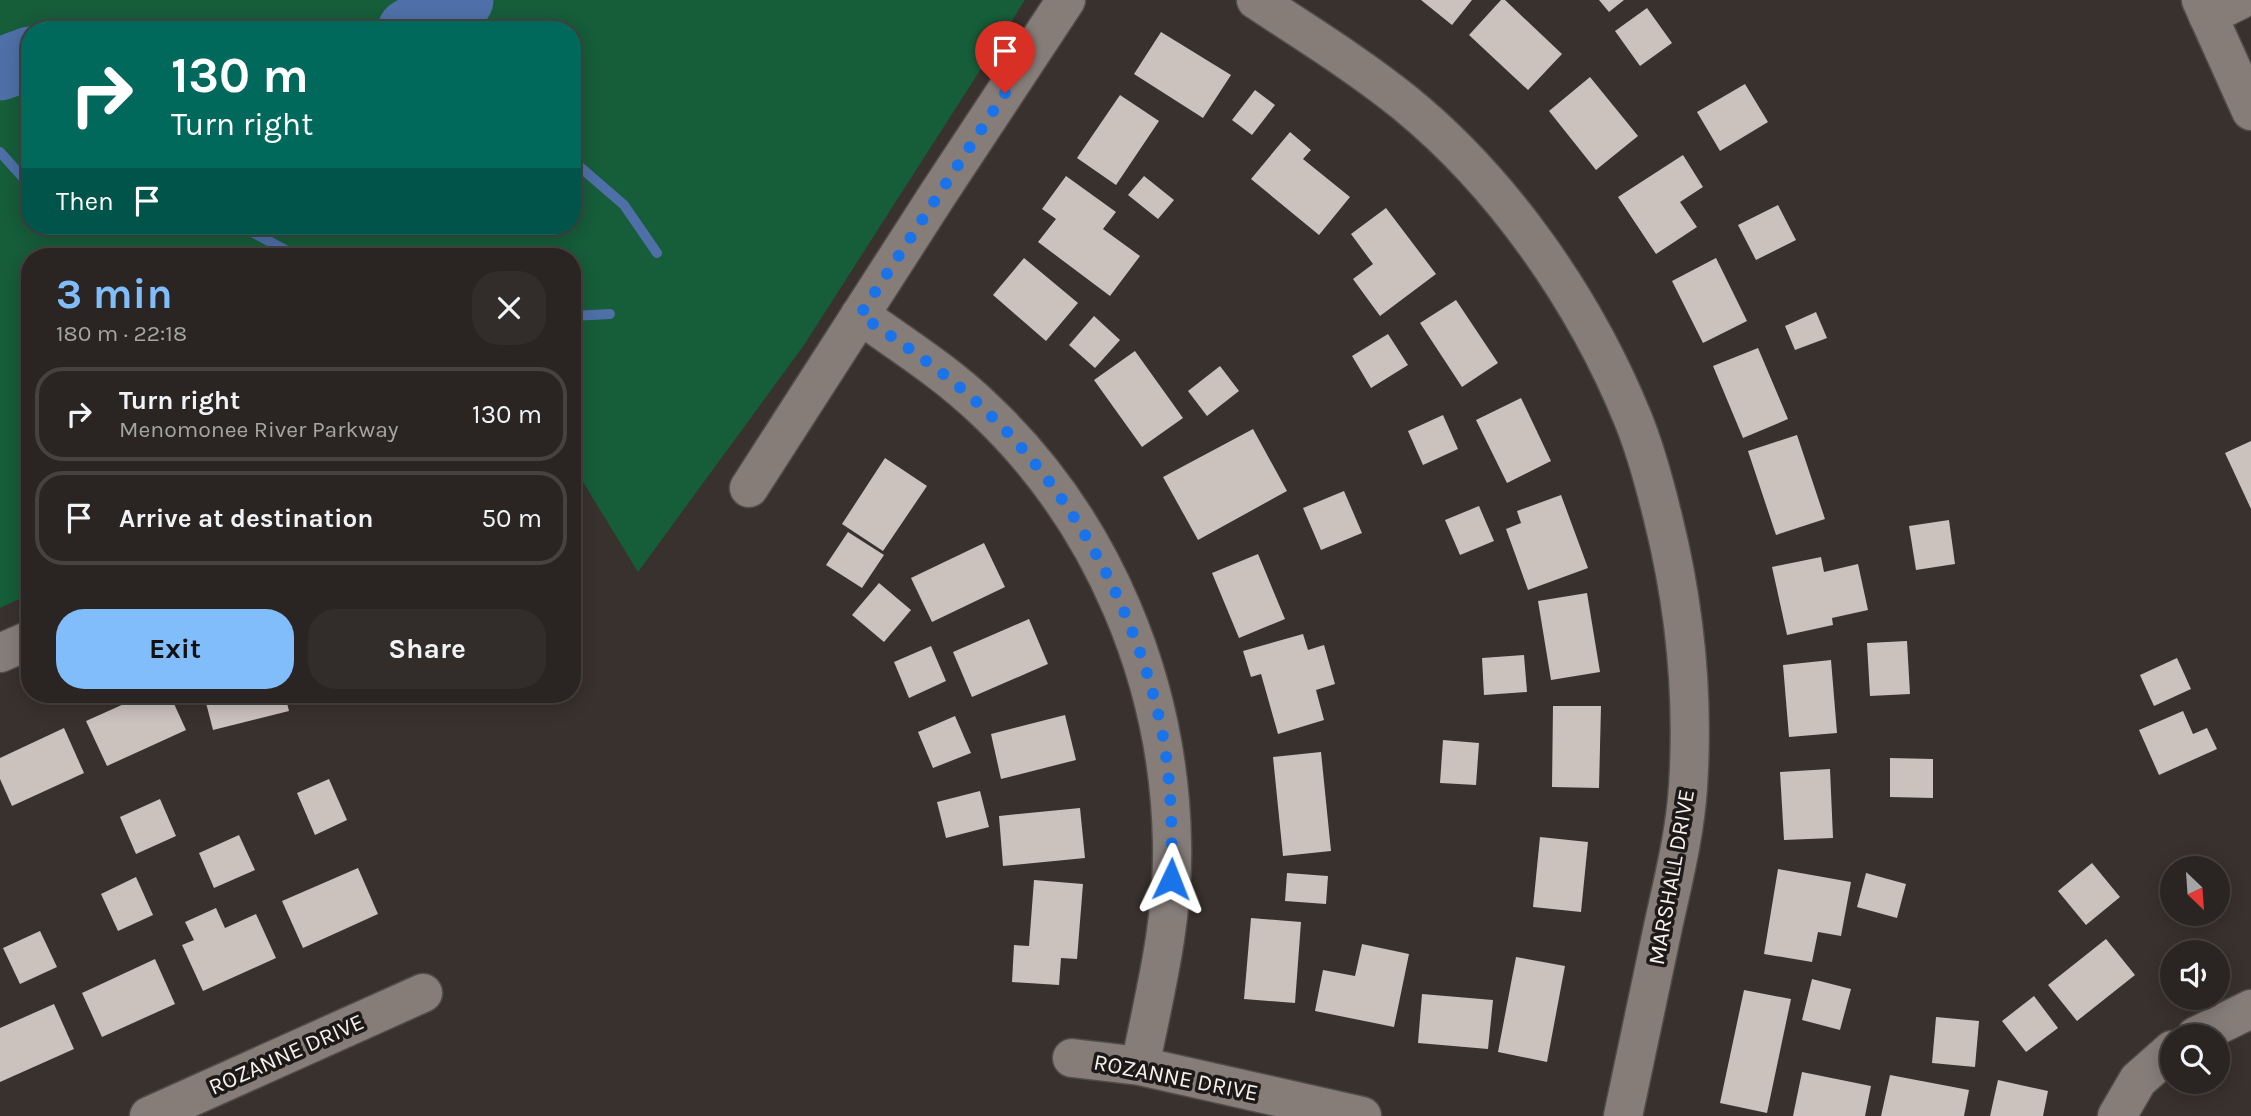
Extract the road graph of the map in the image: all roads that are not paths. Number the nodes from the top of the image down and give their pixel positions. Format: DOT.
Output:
graph roads {
  1 [pos="1066,0"];
  2 [pos="1256,0"];
  3 [pos="2216,5"];
  4 [pos="2251,111"];
  5 [pos="860,315"];
  6 [pos="749,488"];
  7 [pos="21,644"];
  8 [pos="0,653"];
  9 [pos="423,993"];
  10 [pos="2251,1009"];
  11 [pos="2220,1024"];
  12 [pos="1072,1058"];
  13 [pos="2160,1061"];
  14 [pos="1140,1066"];
  15 [pos="149,1116"];
  16 [pos="1362,1116"];
  17 [pos="1623,1116"];
  18 [pos="2117,1116"];
  1 -- 5 [label="street"];
  2 -- 17 [label="street, MARSHALL DRIVE"];
  3 -- 4 [label="street"];
  5 -- 6 [label="street"];
  5 -- 14 [label="street"];
  7 -- 8 [label="street"];
  9 -- 15 [label="street, ROZANNE DRIVE"];
  10 -- 11 [label="street"];
  12 -- 14 [label="street, ROZANNE DRIVE"];
  13 -- 18 [label="street"];
  14 -- 16 [label="street, ROZANNE DRIVE"];
}
